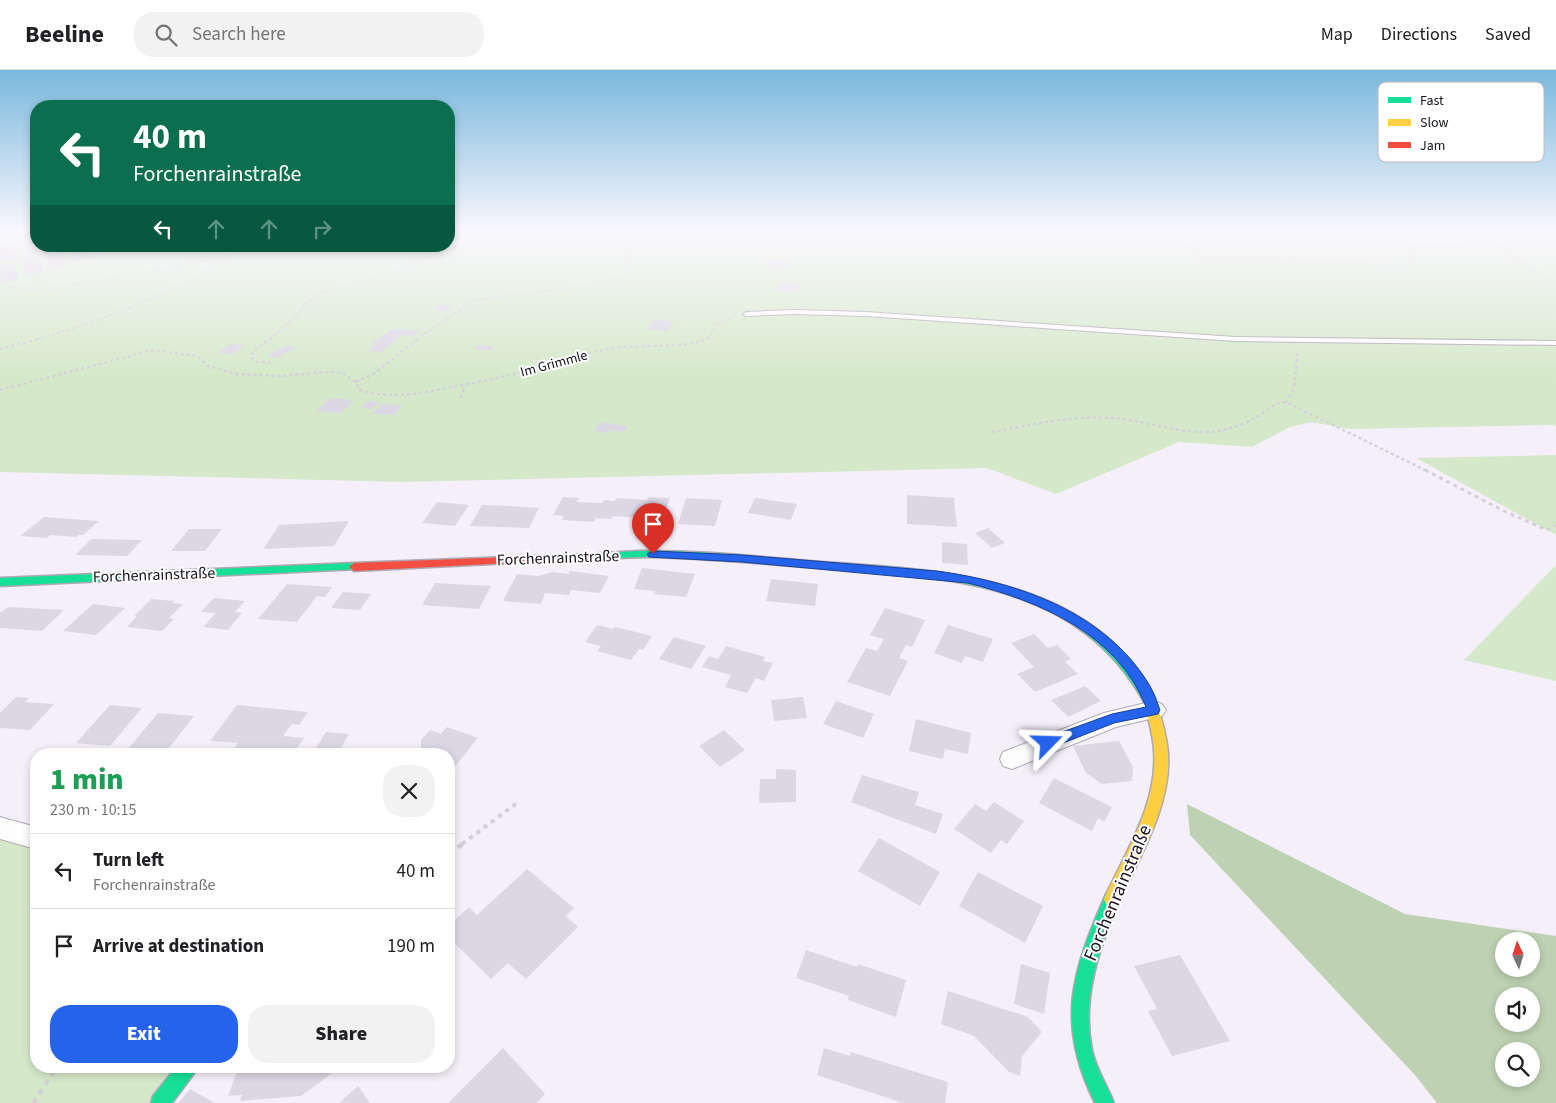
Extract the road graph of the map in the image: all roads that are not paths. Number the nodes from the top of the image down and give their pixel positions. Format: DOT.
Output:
graph roads {
  1 [pos="746,314"];
  2 [pos="1556,342"];
  3 [pos="0,582"];
  4 [pos="1154,710"];
  5 [pos="1012,759"];
  6 [pos="0,828"];
  7 [pos="30,836"];
  8 [pos="184,1073"];
  9 [pos="160,1103"];
  10 [pos="1105,1103"];
  1 -- 2 [label="lane"];
  3 -- 4 [label="street, Forchenrainstraße"];
  4 -- 5 [label="street"];
  4 -- 10 [label="street, Forchenrainstraße"];
  6 -- 7 [label="street"];
  8 -- 9 [label="street"];
}
